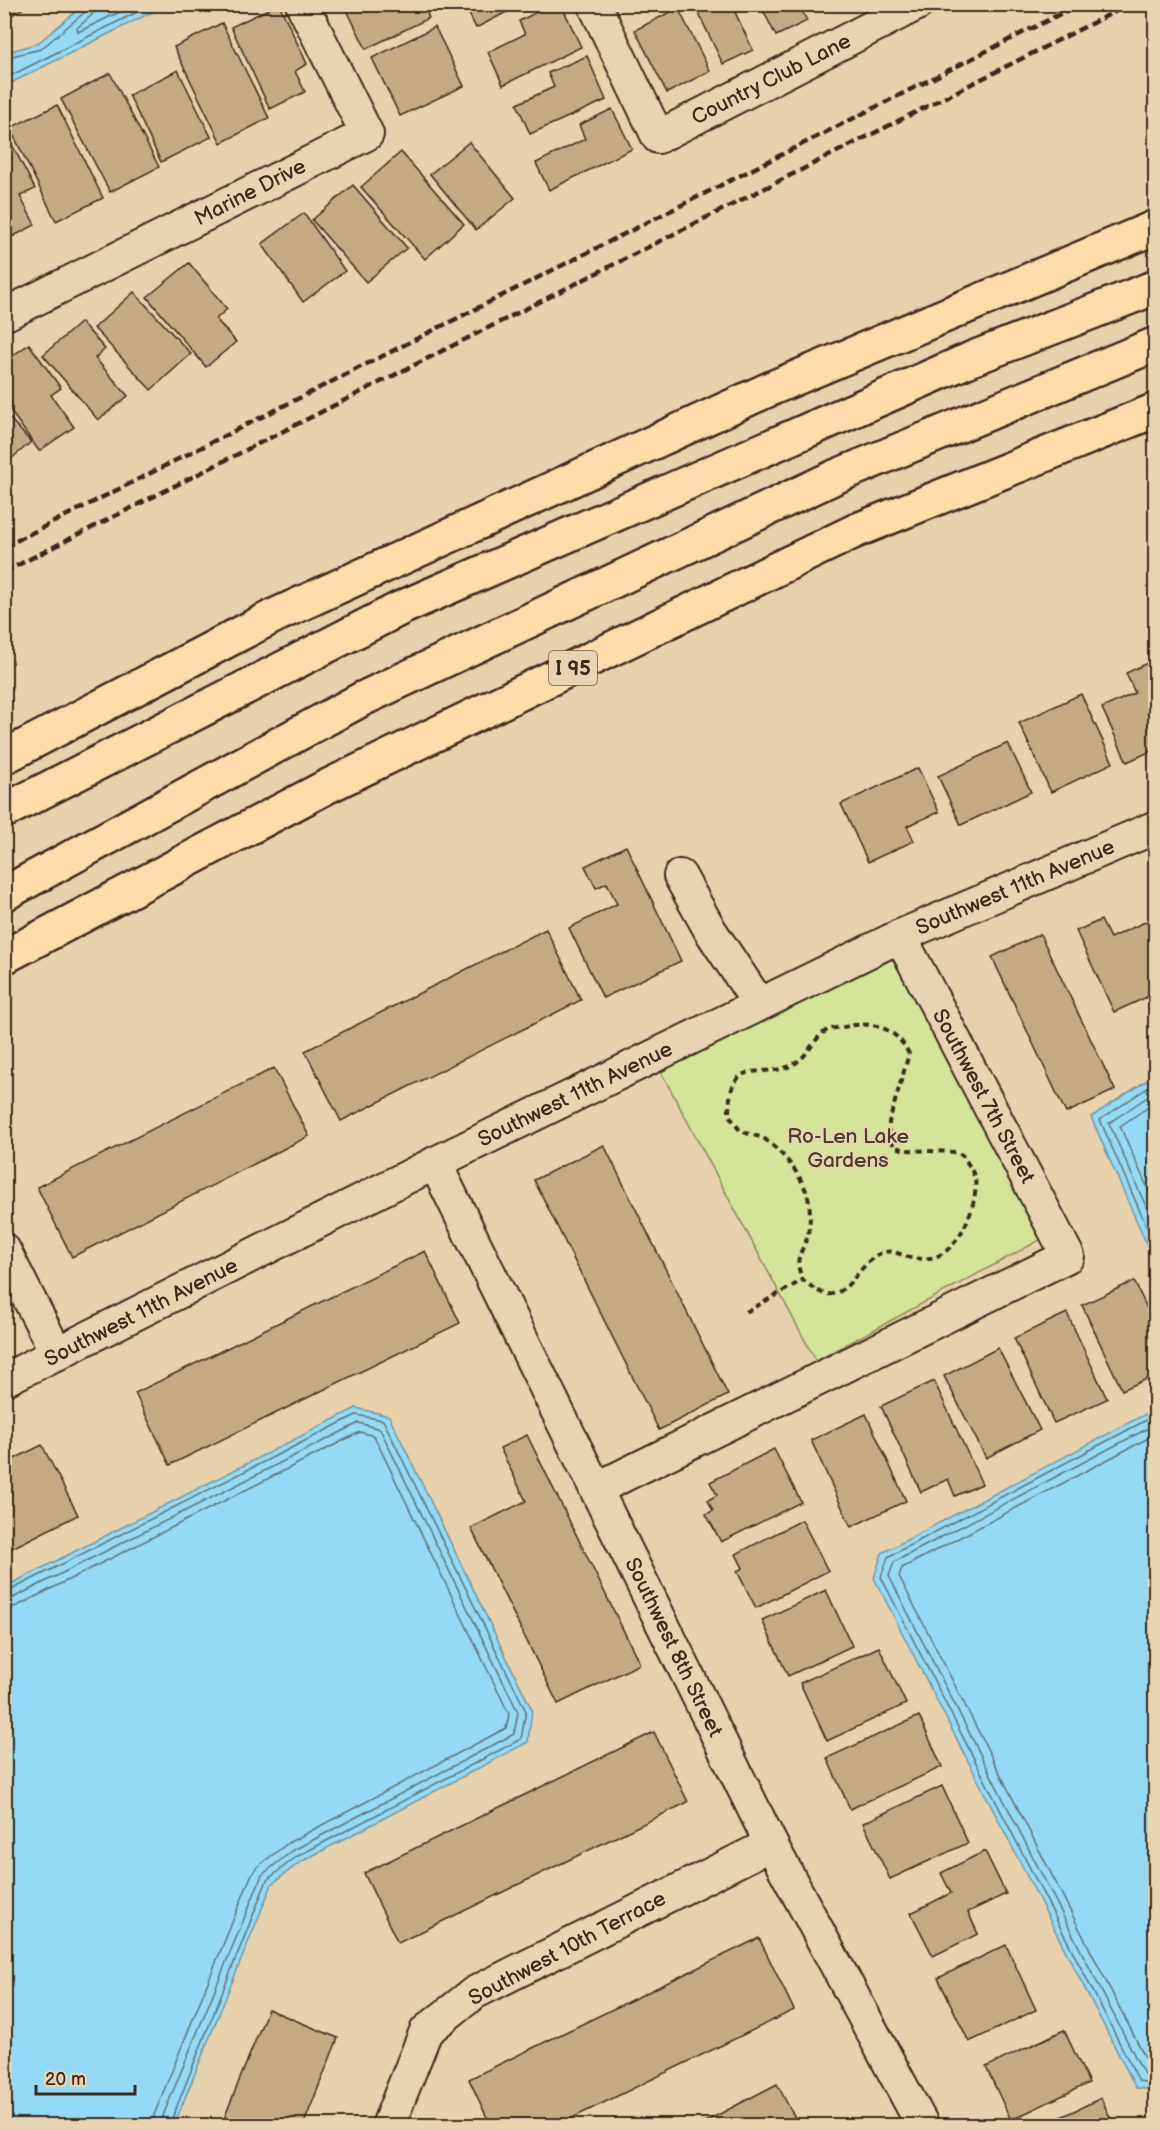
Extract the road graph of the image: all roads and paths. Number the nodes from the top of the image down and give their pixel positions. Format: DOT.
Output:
graph roads {
  1 [pos="302,4"];
  2 [pos="594,4"];
  3 [pos="916,4"];
  4 [pos="1155,227"];
  5 [pos="1155,287"];
  6 [pos="4,315"];
  7 [pos="1155,344"];
  8 [pos="1155,410"];
  9 [pos="4,757"];
  10 [pos="4,811"];
  11 [pos="1155,827"];
  12 [pos="680,876"];
  13 [pos="4,894"];
  14 [pos="900,936"];
  15 [pos="4,957"];
  16 [pos="759,1004"];
  17 [pos="435,1163"];
  18 [pos="4,1250"];
  19 [pos="803,1280"];
  20 [pos="747,1312"];
  21 [pos="57,1354"];
  22 [pos="4,1380"];
  23 [pos="596,1489"];
  24 [pos="771,1844"];
  25 [pos="388,2126"];
  26 [pos="923,2126"];
  1 -- 6 [label="street, Marine Drive"];
  2 -- 3 [label="street, Country Club Lane"];
  4 -- 9 [label="highway"];
  5 -- 10 [label="highway"];
  7 -- 13 [label="highway"];
  8 -- 15 [label="highway, I 95"];
  11 -- 14 [label="street, Southwest 11th Avenue"];
  12 -- 16 [label="street"];
  14 -- 16 [label="street, Southwest 11th Avenue"];
  14 -- 23 [label="street, Southwest 7th Street"];
  16 -- 17 [label="street, Southwest 11th Avenue"];
  17 -- 21 [label="street, Southwest 11th Avenue"];
  17 -- 23 [label="street, Southwest 8th Street"];
  18 -- 21 [label="street"];
  19 -- 19 [label="path"];
  19 -- 20 [label="path"];
  21 -- 22 [label="street, Southwest 11th Avenue"];
  23 -- 24 [label="street, Southwest 8th Street"];
  24 -- 25 [label="street, Southwest 10th Terrace"];
  24 -- 26 [label="street, Southwest 8th Street"];
}
